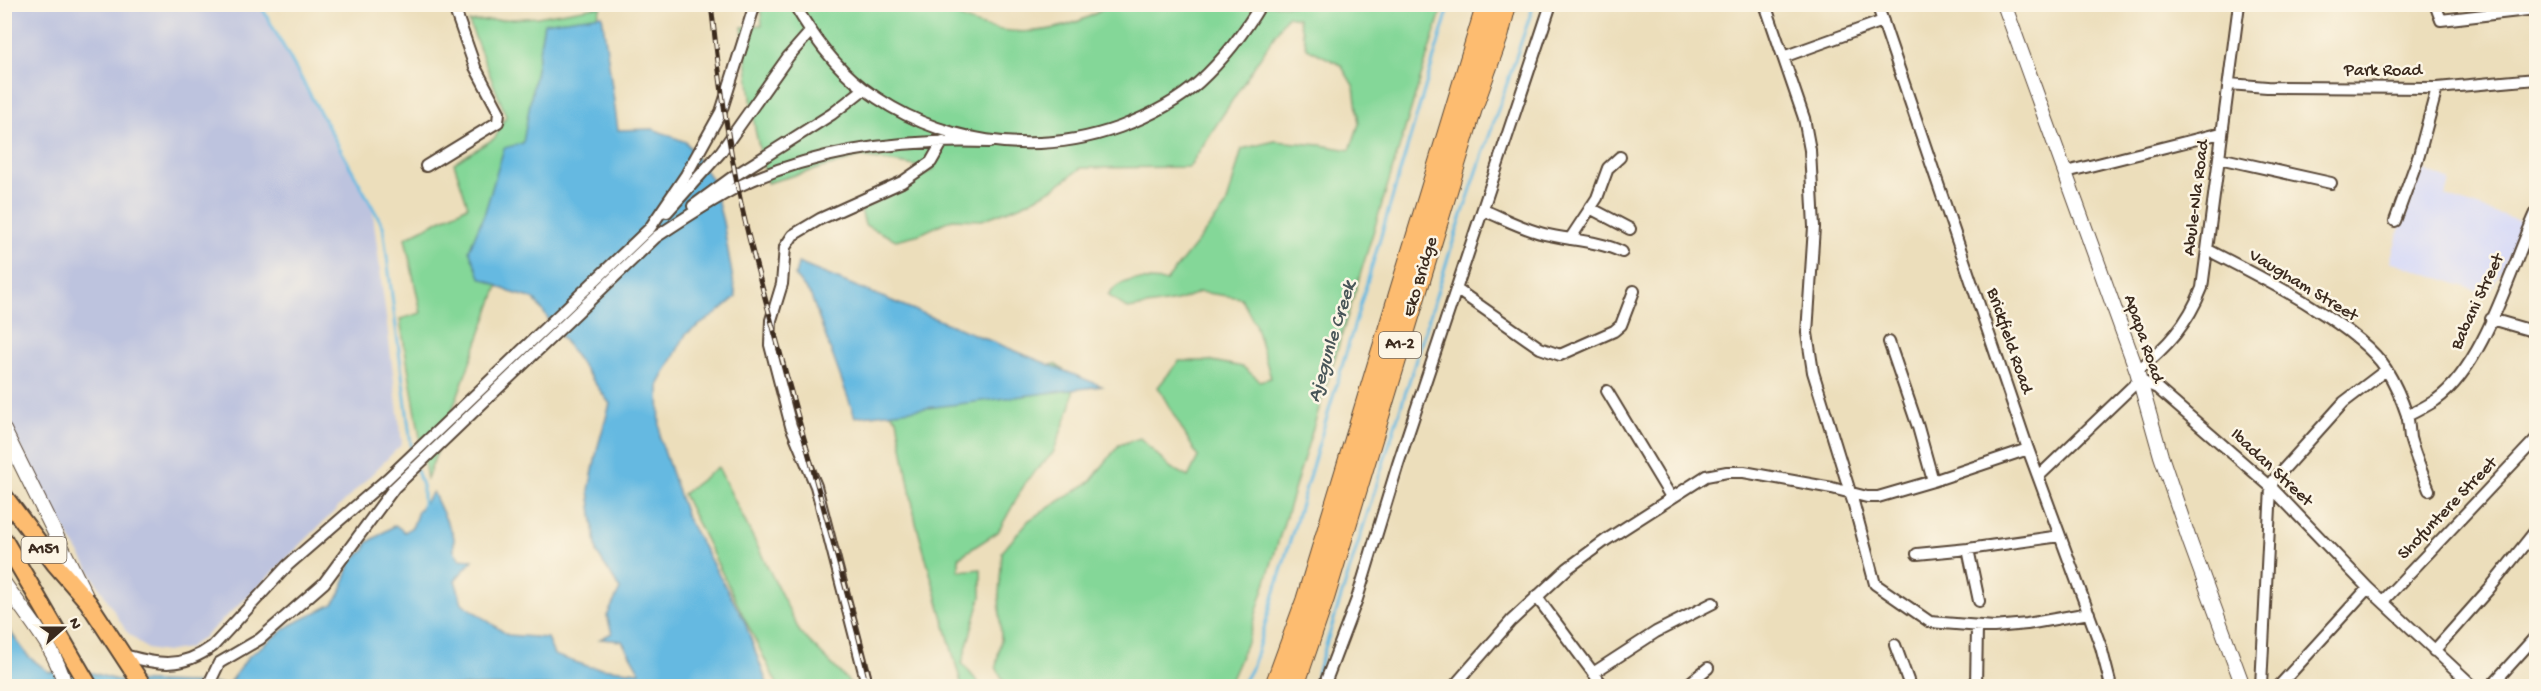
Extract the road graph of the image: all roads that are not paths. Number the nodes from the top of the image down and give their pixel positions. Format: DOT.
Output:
graph roads {
  1 [pos="453,4"];
  2 [pos="755,4"];
  3 [pos="794,4"];
  4 [pos="1261,4"];
  5 [pos="1478,4"];
  6 [pos="1487,4"];
  7 [pos="1508,4"];
  8 [pos="1551,4"];
  9 [pos="1765,4"];
  10 [pos="1876,4"];
  11 [pos="2004,4"];
  12 [pos="2239,4"];
  13 [pos="2435,4"];
  14 [pos="2536,9"];
  15 [pos="1882,21"];
  16 [pos="810,32"];
  17 [pos="1470,57"];
  18 [pos="1783,57"];
  19 [pos="2536,79"];
  20 [pos="2229,84"];
  21 [pos="864,88"];
  22 [pos="2437,88"];
  23 [pos="2221,133"];
  24 [pos="943,141"];
  25 [pos="990,142"];
  26 [pos="1620,157"];
  27 [pos="2219,158"];
  28 [pos="426,166"];
  29 [pos="2066,172"];
  30 [pos="2331,183"];
  31 [pos="1590,208"];
  32 [pos="1483,210"];
  33 [pos="2536,213"];
  34 [pos="2395,221"];
  35 [pos="1630,228"];
  36 [pos="653,233"];
  37 [pos="1570,239"];
  38 [pos="2208,250"];
  39 [pos="1622,252"];
  40 [pos="1456,289"];
  41 [pos="1634,291"];
  42 [pos="2492,319"];
  43 [pos="2536,332"];
  44 [pos="1889,342"];
  45 [pos="2386,369"];
  46 [pos="2138,375"];
  47 [pos="1607,391"];
  48 [pos="2407,416"];
  49 [pos="4,430"];
  50 [pos="2536,439"];
  51 [pos="2028,449"];
  52 [pos="2038,476"];
  53 [pos="1933,481"];
  54 [pos="390,484"];
  55 [pos="2271,487"];
  56 [pos="2429,490"];
  57 [pos="1849,492"];
  58 [pos="4,496"];
  59 [pos="1671,497"];
  60 [pos="2536,531"];
  61 [pos="2060,536"];
  62 [pos="4,540"];
  63 [pos="1968,549"];
  64 [pos="1917,554"];
  65 [pos="4,583"];
  66 [pos="2368,588"];
  67 [pos="1536,597"];
  68 [pos="1979,601"];
  69 [pos="2383,601"];
  70 [pos="88,602"];
  71 [pos="1713,603"];
  72 [pos="2089,613"];
  73 [pos="1977,627"];
  74 [pos="2536,636"];
  75 [pos="1895,645"];
  76 [pos="2434,651"];
  77 [pos="122,654"];
  78 [pos="1708,668"];
  79 [pos="1593,673"];
  80 [pos="865,676"];
  81 [pos="2245,684"];
  82 [pos="65,687"];
  83 [pos="89,687"];
  84 [pos="143,687"];
  85 [pos="207,687"];
  86 [pos="1275,687"];
  87 [pos="1294,687"];
  88 [pos="1324,687"];
  89 [pos="1454,687"];
  90 [pos="1603,687"];
  91 [pos="1686,687"];
  92 [pos="1910,687"];
  93 [pos="1976,687"];
  94 [pos="2111,687"];
  95 [pos="2260,687"];
  96 [pos="2279,687"];
  97 [pos="2473,687"];
  98 [pos="2491,687"];
  1 -- 28 [label="street"];
  2 -- 36 [label="street"];
  3 -- 16 [label="street"];
  4 -- 25 [label="street"];
  5 -- 17 [label="highway"];
  6 -- 17 [label="highway, Eko Bridge / A1-2"];
  7 -- 87 [label="highway, Eko Bridge / A1-2"];
  8 -- 32 [label="street"];
  9 -- 18 [label="street"];
  10 -- 15 [label="street, Brickfield Road"];
  11 -- 29 [label="street, Apapa Road"];
  12 -- 20 [label="street, Abule-Nla Road"];
  13 -- 14 [label="street"];
  15 -- 18 [label="street"];
  15 -- 51 [label="street, Brickfield Road"];
  16 -- 21 [label="street"];
  16 -- 36 [label="street"];
  17 -- 86 [label="highway, Eko Bridge / A1-2"];
  18 -- 57 [label="street"];
  19 -- 22 [label="street, Park Road"];
  20 -- 22 [label="street, Park Road"];
  20 -- 23 [label="street, Abule-Nla Road"];
  21 -- 25 [label="street"];
  21 -- 36 [label="street"];
  22 -- 34 [label="street"];
  23 -- 27 [label="street, Abule-Nla Road"];
  23 -- 29 [label="street"];
  24 -- 25 [label="street"];
  24 -- 36 [label="street"];
  24 -- 80 [label="street"];
  26 -- 31 [label="street"];
  27 -- 30 [label="street"];
  27 -- 38 [label="street, Abule-Nla Road"];
  29 -- 46 [label="street, Apapa Road"];
  31 -- 35 [label="street"];
  31 -- 37 [label="street"];
  32 -- 37 [label="street"];
  32 -- 40 [label="street"];
  33 -- 42 [label="street, Babani Street"];
  36 -- 54 [label="street"];
  37 -- 39 [label="street"];
  38 -- 45 [label="street, Vaugham Street"];
  38 -- 46 [label="street, Abule-Nla Road"];
  40 -- 41 [label="street"];
  40 -- 88 [label="street"];
  42 -- 43 [label="street"];
  42 -- 48 [label="street, Babani Street"];
  44 -- 53 [label="street"];
  45 -- 48 [label="street, Vaugham Street"];
  45 -- 55 [label="street"];
  46 -- 52 [label="street"];
  46 -- 55 [label="street, Ibadan Street"];
  46 -- 81 [label="street, Apapa Road"];
  47 -- 59 [label="street"];
  48 -- 56 [label="street, Vaugham Street"];
  49 -- 70 [label="street"];
  50 -- 69 [label="street, Shofuntere Street"];
  51 -- 52 [label="street, Brickfield Road"];
  51 -- 53 [label="street"];
  52 -- 61 [label="street, Brickfield Road"];
  53 -- 57 [label="street"];
  54 -- 77 [label="street"];
  54 -- 85 [label="street"];
  55 -- 66 [label="street, Ibadan Street"];
  55 -- 95 [label="street"];
  57 -- 59 [label="street"];
  57 -- 73 [label="street"];
  58 -- 70 [label="main road, A151"];
  59 -- 67 [label="street"];
  60 -- 76 [label="street"];
  61 -- 63 [label="street"];
  61 -- 72 [label="street, Brickfield Road"];
  62 -- 83 [label="main road, A151"];
  63 -- 64 [label="street"];
  63 -- 68 [label="street"];
  65 -- 82 [label="street"];
  66 -- 69 [label="street, Ibadan Street"];
  66 -- 96 [label="street"];
  67 -- 79 [label="street"];
  67 -- 89 [label="street"];
  69 -- 76 [label="street, Ibadan Street"];
  70 -- 77 [label="main road, A151"];
  71 -- 79 [label="street"];
  72 -- 73 [label="street"];
  72 -- 94 [label="street, Brickfield Road"];
  73 -- 93 [label="street"];
  74 -- 98 [label="street"];
  75 -- 92 [label="street"];
  76 -- 97 [label="street, Ibadan Street"];
  77 -- 84 [label="main road, A151"];
  78 -- 91 [label="street"];
  79 -- 90 [label="street"];
}
